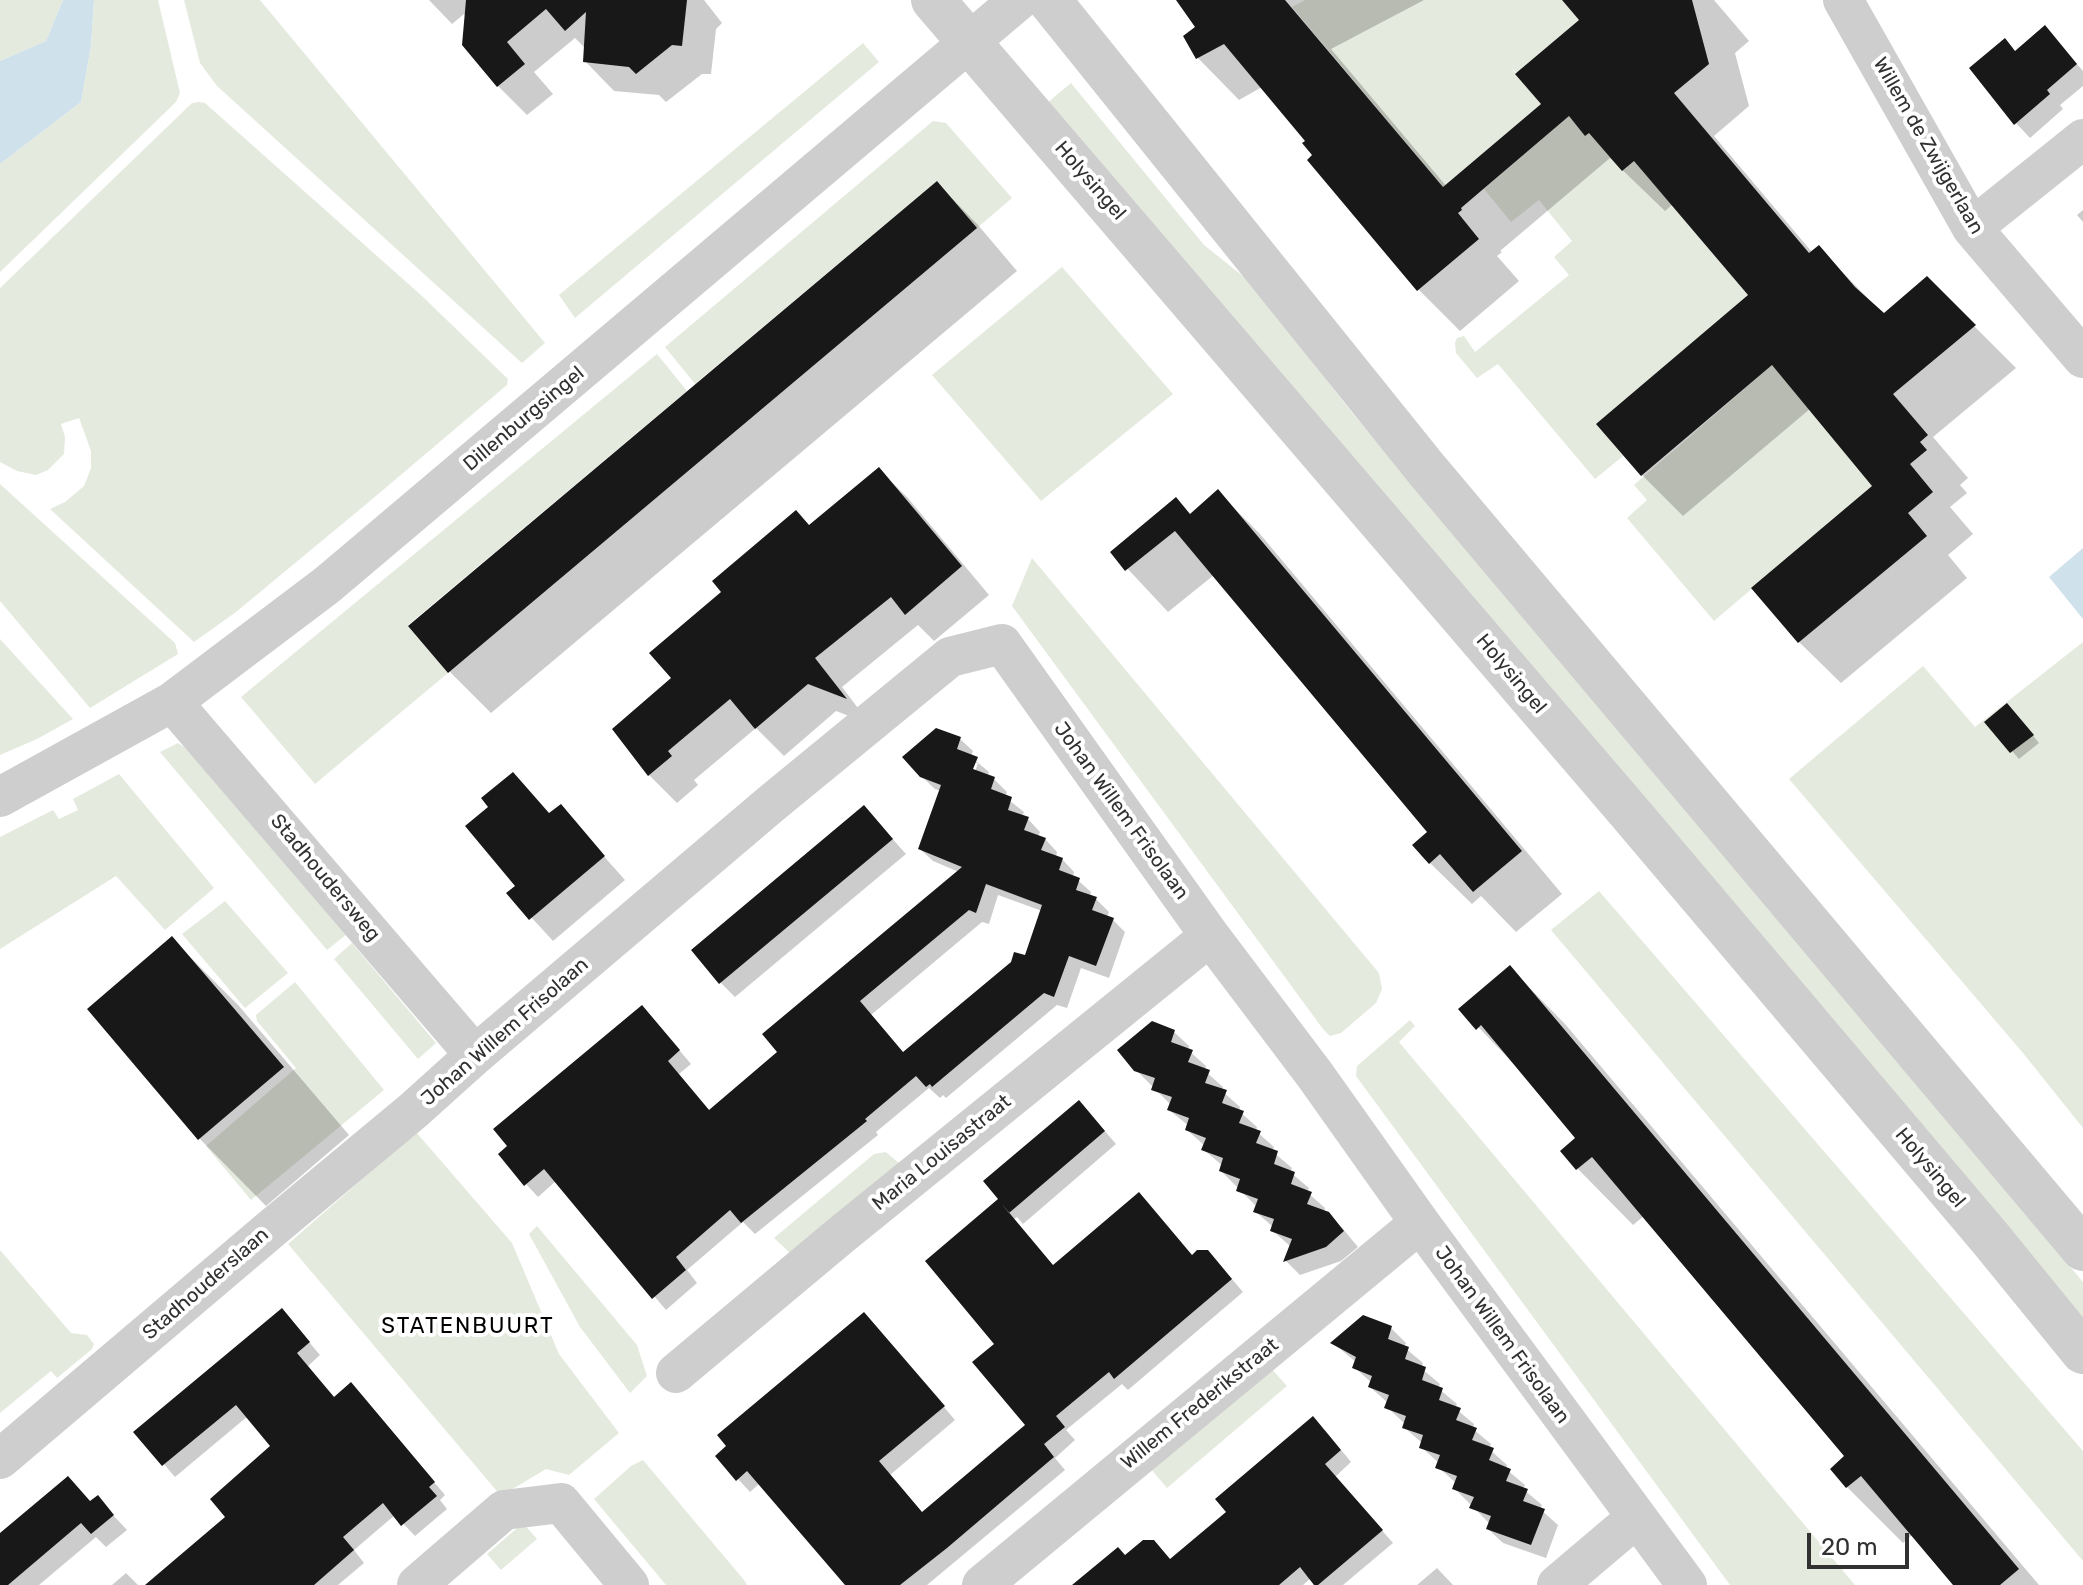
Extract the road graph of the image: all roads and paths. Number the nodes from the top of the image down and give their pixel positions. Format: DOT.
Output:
graph roads {
  1 [pos="933,0"];
  2 [pos="1019,0"];
  3 [pos="1049,0"];
  4 [pos="1843,0"];
  5 [pos="969,41"];
  6 [pos="2083,139"];
  7 [pos="1972,228"];
  8 [pos="2083,358"];
  9 [pos="172,702"];
  10 [pos="0,797"];
  11 [pos="1210,936"];
  12 [pos="475,1055"];
  13 [pos="414,1110"];
  14 [pos="1420,1223"];
  15 [pos="2083,1249"];
  16 [pos="2083,1352"];
  17 [pos="676,1373"];
  18 [pos="0,1459"];
  19 [pos="1636,1518"];
  20 [pos="417,1585"];
  21 [pos="629,1585"];
  22 [pos="982,1585"];
  23 [pos="1557,1585"];
  24 [pos="1687,1585"];
  1 -- 5 [label="street, Holysingel"];
  2 -- 5 [label="street, Dillenburgsingel"];
  3 -- 15 [label="street"];
  4 -- 7 [label="street, Willem de Zwijgerlaan"];
  5 -- 9 [label="street, Dillenburgsingel"];
  5 -- 16 [label="street, Holysingel"];
  6 -- 7 [label="street"];
  7 -- 8 [label="street, Willem de Zwijgerlaan"];
  9 -- 10 [label="street, Dillenburgsingel"];
  9 -- 12 [label="street, Stadhoudersweg"];
  11 -- 12 [label="street, Johan Willem Frisolaan"];
  11 -- 14 [label="street, Johan Willem Frisolaan"];
  11 -- 17 [label="street, Maria Louisastraat"];
  12 -- 13 [label="street, Johan Willem Frisolaan"];
  13 -- 18 [label="street, Stadhouderslaan"];
  14 -- 19 [label="street, Johan Willem Frisolaan"];
  14 -- 22 [label="street, Willem Frederikstraat"];
  19 -- 23 [label="street"];
  19 -- 24 [label="street, Johan Willem Frisolaan"];
  20 -- 21 [label="street"];
}
